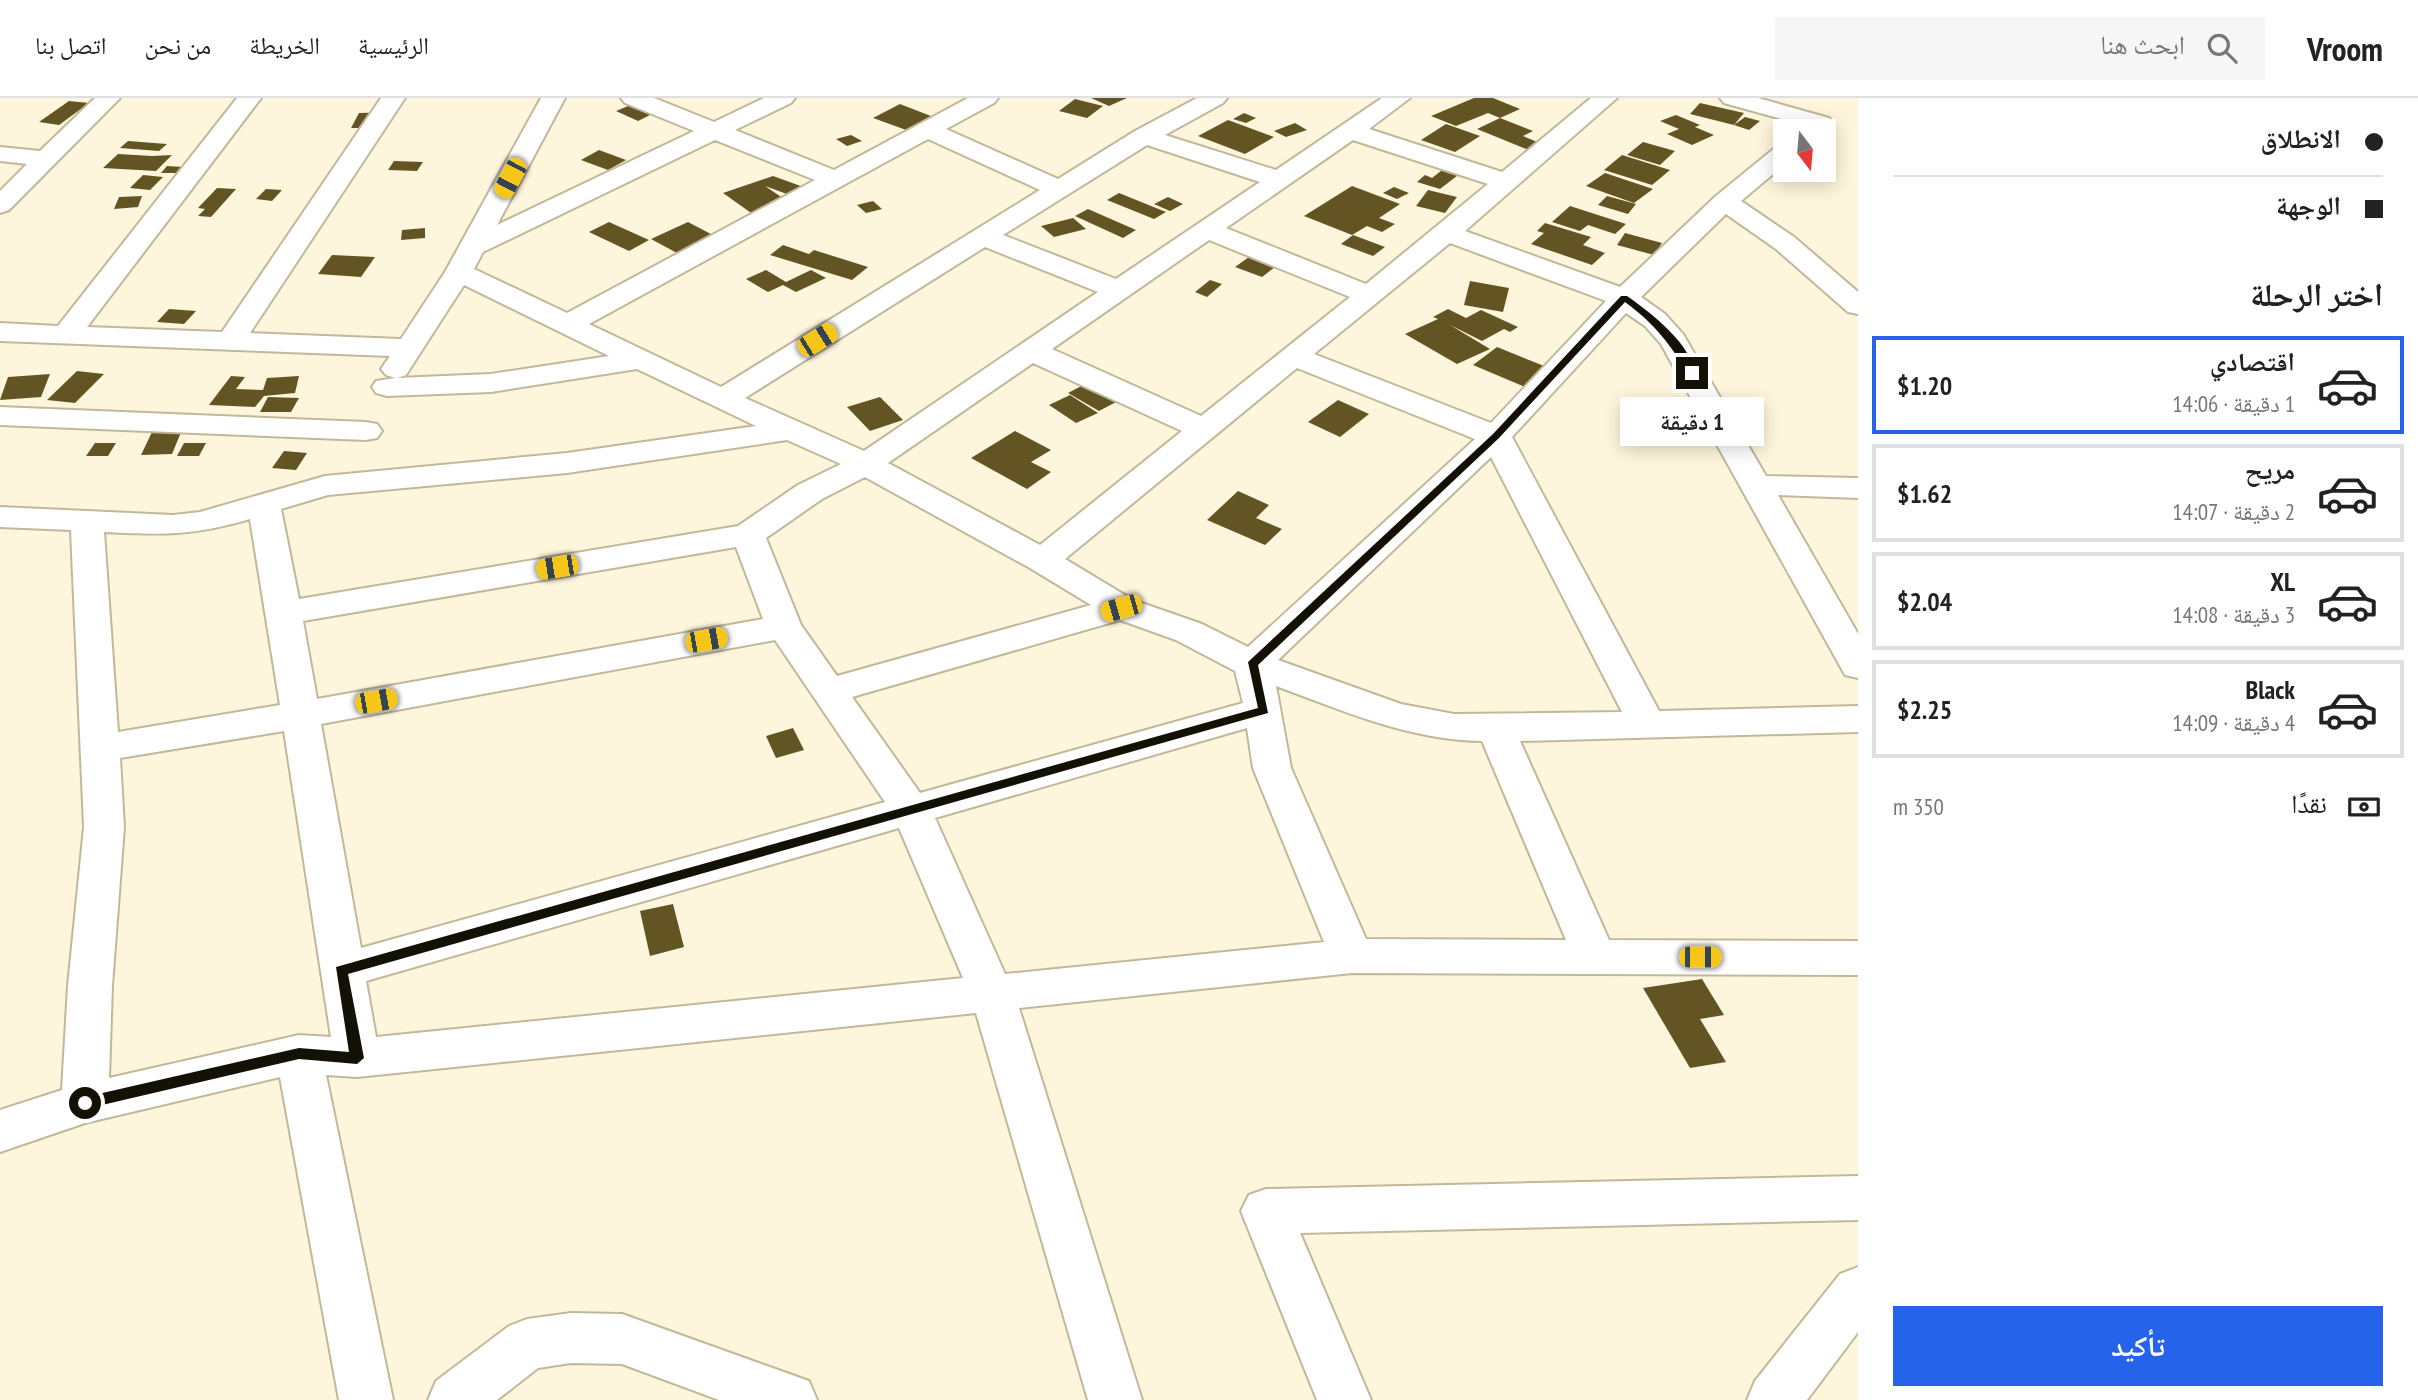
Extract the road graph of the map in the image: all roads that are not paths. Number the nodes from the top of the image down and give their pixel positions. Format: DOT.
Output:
graph roads {
  1 [pos="108,98"];
  2 [pos="249,98"];
  3 [pos="393,98"];
  4 [pos="553,98"];
  5 [pos="634,98"];
  6 [pos="783,98"];
  7 [pos="986,98"];
  8 [pos="1215,98"];
  9 [pos="1398,98"];
  10 [pos="1605,98"];
  11 [pos="1732,98"];
  12 [pos="1818,119"];
  13 [pos="716,130"];
  14 [pos="927,130"];
  15 [pos="1350,131"];
  16 [pos="1144,136"];
  17 [pos="0,153"];
  18 [pos="45,159"];
  19 [pos="1773,162"];
  20 [pos="836,180"];
  21 [pos="1280,180"];
  22 [pos="1506,182"];
  23 [pos="1060,188"];
  24 [pos="1725,201"];
  25 [pos="0,205"];
  26 [pos="1206,230"];
  27 [pos="1446,233"];
  28 [pos="983,237"];
  29 [pos="466,260"];
  30 [pos="1119,290"];
  31 [pos="1370,295"];
  32 [pos="1624,298"];
  33 [pos="1858,306"];
  34 [pos="570,323"];
  35 [pos="0,332"];
  36 [pos="66,335"];
  37 [pos="230,342"];
  38 [pos="408,348"];
  39 [pos="1031,351"];
  40 [pos="1294,357"];
  41 [pos="640,360"];
  42 [pos="387,387"];
  43 [pos="722,399"];
  44 [pos="0,416"];
  45 [pos="1204,429"];
  46 [pos="793,430"];
  47 [pos="366,432"];
  48 [pos="1496,436"];
  49 [pos="866,464"];
  50 [pos="346,484"];
  51 [pos="1757,485"];
  52 [pos="1858,488"];
  53 [pos="264,506"];
  54 [pos="15,517"];
  55 [pos="87,521"];
  56 [pos="0,534"];
  57 [pos="748,535"];
  58 [pos="1042,560"];
  59 [pos="1121,608"];
  60 [pos="284,613"];
  61 [pos="784,627"];
  62 [pos="1252,664"];
  63 [pos="1858,666"];
  64 [pos="831,690"];
  65 [pos="1264,710"];
  66 [pos="301,715"];
  67 [pos="1858,719"];
  68 [pos="1648,726"];
  69 [pos="1495,727"];
  70 [pos="101,748"];
  71 [pos="912,811"];
  72 [pos="1352,956"];
  73 [pos="1595,956"];
  74 [pos="1858,958"];
  75 [pos="341,971"];
  76 [pos="992,993"];
  77 [pos="299,1054"];
  78 [pos="357,1058"];
  79 [pos="85,1103"];
  80 [pos="0,1131"];
  81 [pos="1858,1198"];
  82 [pos="1858,1291"];
  83 [pos="366,1400"];
  84 [pos="455,1400"];
  85 [pos="790,1400"];
  86 [pos="1115,1400"];
  87 [pos="1345,1400"];
  88 [pos="1774,1400"];
  1 -- 18 [label="street"];
  2 -- 36 [label="street"];
  3 -- 37 [label="street"];
  4 -- 29 [label="street"];
  5 -- 13 [label="street"];
  6 -- 13 [label="street"];
  7 -- 14 [label="street"];
  8 -- 16 [label="street"];
  9 -- 15 [label="street"];
  10 -- 22 [label="street"];
  11 -- 12 [label="street"];
  13 -- 20 [label="street"];
  13 -- 29 [label="street"];
  14 -- 20 [label="street"];
  14 -- 23 [label="street"];
  15 -- 21 [label="street"];
  15 -- 22 [label="street"];
  16 -- 21 [label="street"];
  16 -- 23 [label="street"];
  17 -- 18 [label="street"];
  18 -- 25 [label="street"];
  19 -- 24 [label="street"];
  20 -- 34 [label="street"];
  21 -- 26 [label="street"];
  22 -- 27 [label="street"];
  23 -- 28 [label="street"];
  24 -- 32 [label="street"];
  24 -- 33 [label="street"];
  26 -- 30 [label="street"];
  26 -- 31 [label="street"];
  27 -- 31 [label="street"];
  27 -- 32 [label="street"];
  28 -- 30 [label="street"];
  28 -- 43 [label="street"];
  29 -- 34 [label="street"];
  29 -- 38 [label="street"];
  30 -- 39 [label="street"];
  31 -- 40 [label="street"];
  32 -- 48 [label="street"];
  32 -- 51 [label="street"];
  34 -- 41 [label="street"];
  35 -- 36 [label="street"];
  36 -- 37 [label="street"];
  37 -- 38 [label="street"];
  38 -- 42 [label="street"];
  39 -- 45 [label="street"];
  39 -- 49 [label="street"];
  40 -- 45 [label="street"];
  40 -- 48 [label="street"];
  41 -- 42 [label="street"];
  41 -- 43 [label="street"];
  42 -- 47 [label="street"];
  43 -- 46 [label="street"];
  44 -- 47 [label="street"];
  45 -- 58 [label="street"];
  46 -- 49 [label="street"];
  46 -- 50 [label="street"];
  47 -- 50 [label="street"];
  48 -- 62 [label="street"];
  48 -- 68 [label="street"];
  49 -- 57 [label="street"];
  49 -- 58 [label="street"];
  50 -- 53 [label="street"];
  51 -- 52 [label="street"];
  51 -- 63 [label="street"];
  53 -- 55 [label="street"];
  53 -- 60 [label="street"];
  54 -- 55 [label="street"];
  54 -- 56 [label="street"];
  55 -- 70 [label="street"];
  57 -- 60 [label="street"];
  57 -- 61 [label="street"];
  58 -- 59 [label="street"];
  59 -- 62 [label="street"];
  59 -- 64 [label="street"];
  60 -- 66 [label="street"];
  61 -- 64 [label="street"];
  61 -- 66 [label="street"];
  62 -- 65 [label="street"];
  62 -- 69 [label="street"];
  64 -- 71 [label="street"];
  65 -- 71 [label="street"];
  65 -- 72 [label="street"];
  66 -- 70 [label="street"];
  66 -- 75 [label="street"];
  67 -- 68 [label="street"];
  68 -- 69 [label="street"];
  69 -- 73 [label="street"];
  70 -- 79 [label="street"];
  71 -- 75 [label="street"];
  71 -- 76 [label="street"];
  72 -- 73 [label="street"];
  72 -- 76 [label="street"];
  73 -- 74 [label="street"];
  75 -- 78 [label="street"];
  76 -- 78 [label="street"];
  76 -- 86 [label="street"];
  77 -- 78 [label="street"];
  77 -- 79 [label="street"];
  77 -- 83 [label="street"];
  79 -- 80 [label="street"];
  81 -- 87 [label="street"];
  82 -- 88 [label="street"];
  84 -- 85 [label="street"];
}
